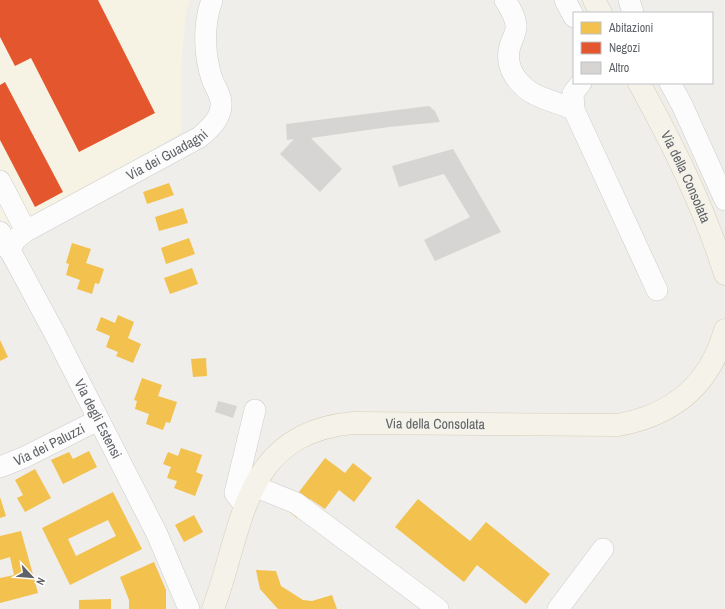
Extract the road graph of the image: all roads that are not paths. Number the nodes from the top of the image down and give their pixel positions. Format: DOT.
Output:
graph roads {
  1 [pos="212,0"];
  2 [pos="505,0"];
  3 [pos="565,0"];
  4 [pos="594,0"];
  5 [pos="629,0"];
  6 [pos="600,12"];
  7 [pos="633,12"];
  8 [pos="573,15"];
  9 [pos="580,84"];
  10 [pos="640,84"];
  11 [pos="671,84"];
  12 [pos="574,110"];
  13 [pos="0,181"];
  14 [pos="725,200"];
  15 [pos="26,231"];
  16 [pos="5,241"];
  17 [pos="725,274"];
  18 [pos="658,290"];
  19 [pos="725,330"];
  20 [pos="255,410"];
  21 [pos="98,420"];
  22 [pos="0,467"];
  23 [pos="254,486"];
  24 [pos="245,506"];
  25 [pos="603,549"];
  26 [pos="189,609"];
  27 [pos="213,609"];
  28 [pos="438,609"];
  29 [pos="558,609"];
  1 -- 15 [label="street, Via dei Guadagni"];
  2 -- 12 [label="street"];
  3 -- 8 [label="street"];
  4 -- 6 [label="main road"];
  5 -- 7 [label="street"];
  9 -- 12 [label="street"];
  10 -- 17 [label="main road, Via della Consolata"];
  11 -- 14 [label="street"];
  12 -- 18 [label="street"];
  13 -- 15 [label="street"];
  15 -- 16 [label="street, Via dei Guadagni"];
  16 -- 21 [label="street, Via degli Estensi"];
  19 -- 23 [label="main road, Via della Consolata"];
  20 -- 24 [label="street"];
  21 -- 22 [label="street, Via dei Paluzzi"];
  21 -- 26 [label="street, Via degli Estensi"];
  23 -- 24 [label="main road, Via della Consolata"];
  23 -- 28 [label="street"];
  24 -- 27 [label="main road, Via della Consolata"];
  25 -- 29 [label="street"];
}
